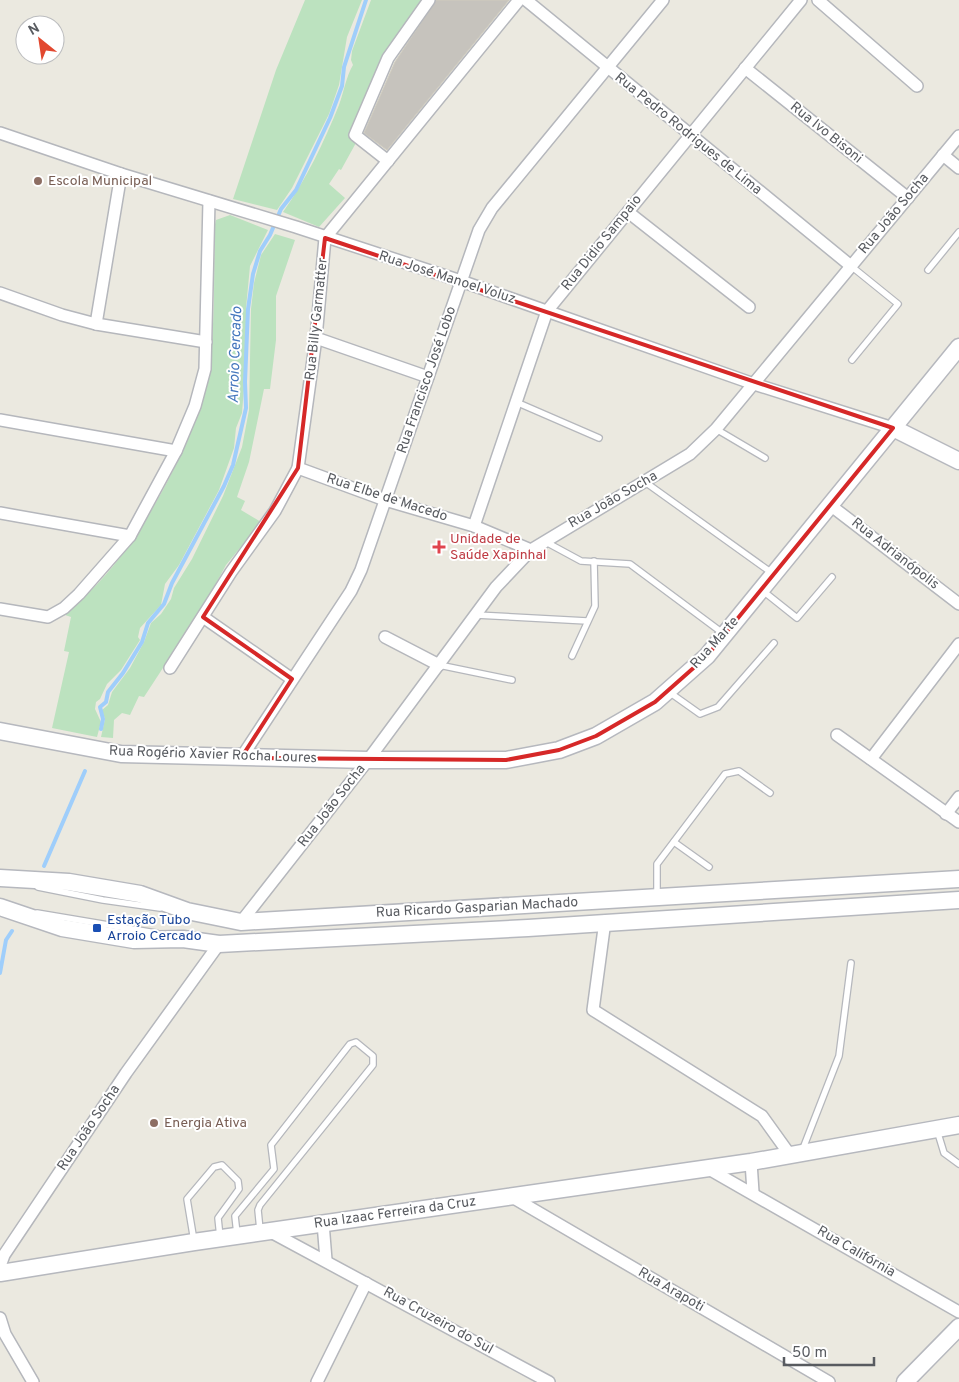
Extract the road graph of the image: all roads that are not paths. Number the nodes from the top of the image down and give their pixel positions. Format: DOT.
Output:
graph roads {
  1 [pos="429,0"];
  2 [pos="519,0"];
  3 [pos="526,0"];
  4 [pos="663,0"];
  5 [pos="801,0"];
  6 [pos="818,0"];
  7 [pos="607,68"];
  8 [pos="745,68"];
  9 [pos="917,86"];
  10 [pos="0,133"];
  11 [pos="690,136"];
  12 [pos="959,136"];
  13 [pos="943,155"];
  14 [pos="388,161"];
  15 [pos="959,168"];
  16 [pos="121,174"];
  17 [pos="908,198"];
  18 [pos="208,201"];
  19 [pos="628,212"];
  20 [pos="959,232"];
  21 [pos="326,238"];
  22 [pos="851,266"];
  23 [pos="928,270"];
  24 [pos="462,281"];
  25 [pos="0,293"];
  26 [pos="749,307"];
  27 [pos="547,311"];
  28 [pos="96,324"];
  29 [pos="316,338"];
  30 [pos="206,342"];
  31 [pos="959,347"];
  32 [pos="852,360"];
  33 [pos="428,377"];
  34 [pos="754,384"];
  35 [pos="516,402"];
  36 [pos="0,420"];
  37 [pos="893,428"];
  38 [pos="716,429"];
  39 [pos="599,438"];
  40 [pos="176,451"];
  41 [pos="765,458"];
  42 [pos="959,461"];
  43 [pos="298,468"];
  44 [pos="645,482"];
  45 [pos="385,500"];
  46 [pos="830,505"];
  47 [pos="0,512"];
  48 [pos="474,526"];
  49 [pos="130,536"];
  50 [pos="544,541"];
  51 [pos="531,550"];
  52 [pos="594,561"];
  53 [pos="774,574"];
  54 [pos="832,577"];
  55 [pos="761,590"];
  56 [pos="959,604"];
  57 [pos="0,608"];
  58 [pos="476,615"];
  59 [pos="203,617"];
  60 [pos="587,621"];
  61 [pos="725,634"];
  62 [pos="385,638"];
  63 [pos="774,643"];
  64 [pos="959,644"];
  65 [pos="572,656"];
  66 [pos="439,665"];
  67 [pos="170,668"];
  68 [pos="292,679"];
  69 [pos="512,680"];
  70 [pos="667,691"];
  71 [pos="0,731"];
  72 [pos="838,735"];
  73 [pos="241,758"];
  74 [pos="871,759"];
  75 [pos="368,760"];
  76 [pos="770,793"];
  77 [pos="959,797"];
  78 [pos="946,814"];
  79 [pos="959,822"];
  80 [pos="674,842"];
  81 [pos="709,867"];
  82 [pos="2,879"];
  83 [pos="959,879"];
  84 [pos="657,897"];
  85 [pos="959,900"];
  86 [pos="0,907"];
  87 [pos="605,921"];
  88 [pos="241,922"];
  89 [pos="219,944"];
  90 [pos="851,963"];
  91 [pos="958,1126"];
  92 [pos="936,1128"];
  93 [pos="796,1154"];
  94 [pos="751,1162"];
  95 [pos="959,1164"];
  96 [pos="707,1168"];
  97 [pos="753,1192"];
  98 [pos="512,1197"];
  99 [pos="323,1223"];
  100 [pos="265,1232"];
  101 [pos="237,1236"];
  102 [pos="220,1239"];
  103 [pos="194,1242"];
  104 [pos="326,1260"];
  105 [pos="0,1266"];
  106 [pos="0,1273"];
  107 [pos="366,1283"];
  108 [pos="959,1312"];
  109 [pos="0,1318"];
  110 [pos="959,1327"];
  111 [pos="33,1382"];
  112 [pos="317,1382"];
  113 [pos="549,1382"];
  114 [pos="830,1382"];
  115 [pos="905,1382"];
  1 -- 14 [label="street"];
  2 -- 14 [label="street, Rua Billy Garmatter"];
  3 -- 7 [label="street, Rua Pedro Rodrigues de Lima"];
  4 -- 7 [label="street, Rua Francisco José Lobo"];
  5 -- 8 [label="street, Rua Didio Sampaio"];
  6 -- 9 [label="street"];
  7 -- 11 [label="street, Rua Pedro Rodrigues de Lima"];
  7 -- 24 [label="street, Rua Francisco José Lobo"];
  8 -- 11 [label="street, Rua Didio Sampaio"];
  8 -- 17 [label="street, Rua Ivo Bisoni"];
  10 -- 16 [label="street, Rua José Manoel Voluz"];
  11 -- 19 [label="street, Rua Didio Sampaio"];
  11 -- 22 [label="street, Rua Pedro Rodrigues de Lima"];
  12 -- 13 [label="street, Rua João Socha"];
  13 -- 15 [label="street"];
  13 -- 17 [label="street, Rua João Socha"];
  14 -- 21 [label="street, Rua Billy Garmatter"];
  16 -- 18 [label="street, Rua José Manoel Voluz"];
  16 -- 28 [label="street"];
  17 -- 22 [label="street, Rua João Socha"];
  18 -- 21 [label="street, Rua José Manoel Voluz"];
  18 -- 30 [label="street"];
  19 -- 26 [label="street"];
  19 -- 27 [label="street, Rua Didio Sampaio"];
  20 -- 23 [label="lane"];
  21 -- 24 [label="street, Rua José Manoel Voluz"];
  21 -- 29 [label="street, Rua Billy Garmatter"];
  22 -- 32 [label="lane"];
  22 -- 34 [label="street, Rua João Socha"];
  24 -- 27 [label="street, Rua José Manoel Voluz"];
  24 -- 33 [label="street, Rua Francisco José Lobo"];
  25 -- 28 [label="street"];
  27 -- 34 [label="street, Rua José Manoel Voluz"];
  27 -- 35 [label="street, Rua Didio Sampaio"];
  28 -- 30 [label="street"];
  29 -- 33 [label="street"];
  29 -- 43 [label="street, Rua Billy Garmatter"];
  30 -- 40 [label="street"];
  31 -- 37 [label="street, Rua Marte"];
  33 -- 45 [label="street, Rua Francisco José Lobo"];
  34 -- 37 [label="street, Rua José Manoel Voluz"];
  34 -- 38 [label="street, Rua João Socha"];
  35 -- 39 [label="lane"];
  35 -- 48 [label="street, Rua Didio Sampaio"];
  36 -- 40 [label="street"];
  37 -- 42 [label="street"];
  37 -- 46 [label="street, Rua Marte"];
  38 -- 41 [label="lane"];
  38 -- 44 [label="street, Rua João Socha"];
  40 -- 49 [label="street"];
  43 -- 45 [label="street, Rua Elbe de Macedo"];
  43 -- 59 [label="street, Rua Billy Garmatter"];
  44 -- 50 [label="street, Rua João Socha"];
  44 -- 53 [label="lane"];
  45 -- 48 [label="street, Rua Elbe de Macedo"];
  45 -- 68 [label="street, Rua Francisco José Lobo"];
  46 -- 53 [label="street, Rua Marte"];
  46 -- 56 [label="street, Rua Adrianópolis"];
  47 -- 49 [label="street"];
  48 -- 51 [label="street, Rua Elbe de Macedo"];
  49 -- 57 [label="street"];
  50 -- 51 [label="street, Rua João Socha"];
  50 -- 52 [label="lane"];
  51 -- 58 [label="street, Rua João Socha"];
  52 -- 60 [label="lane"];
  52 -- 61 [label="lane"];
  53 -- 55 [label="street, Rua Marte"];
  54 -- 55 [label="lane"];
  55 -- 61 [label="street, Rua Marte"];
  58 -- 60 [label="lane"];
  58 -- 66 [label="street, Rua João Socha"];
  59 -- 67 [label="street, Rua Billy Garmatter"];
  59 -- 68 [label="street"];
  60 -- 65 [label="lane"];
  61 -- 70 [label="street, Rua Marte"];
  62 -- 66 [label="street"];
  63 -- 70 [label="lane"];
  64 -- 74 [label="street"];
  66 -- 69 [label="lane"];
  66 -- 75 [label="street, Rua João Socha"];
  68 -- 73 [label="street, Rua Francisco José Lobo"];
  70 -- 75 [label="street, Rua Marte"];
  71 -- 73 [label="street, Rua Rogério Xavier Rocha Loures"];
  72 -- 74 [label="street"];
  73 -- 75 [label="street, Rua Rogério Xavier Rocha Loures"];
  74 -- 78 [label="street"];
  75 -- 88 [label="street, Rua João Socha"];
  76 -- 80 [label="lane"];
  77 -- 78 [label="street"];
  78 -- 79 [label="street"];
  80 -- 81 [label="lane"];
  80 -- 84 [label="lane"];
  82 -- 88 [label="street, Rua Ricardo Gasparian Machado"];
  83 -- 84 [label="street, Rua Ricardo Gasparian Machado"];
  84 -- 88 [label="street, Rua Ricardo Gasparian Machado"];
  85 -- 87 [label="street, Rua Ricardo Gasparian Machado"];
  86 -- 89 [label="street, Rua Ricardo Gasparian Machado"];
  87 -- 89 [label="street, Rua Ricardo Gasparian Machado"];
  87 -- 93 [label="street"];
  89 -- 105 [label="street, Rua João Socha"];
  90 -- 93 [label="lane"];
  91 -- 92 [label="street, Rua Izaac Ferreira da Cruz"];
  92 -- 93 [label="street, Rua Izaac Ferreira da Cruz"];
  92 -- 95 [label="lane"];
  93 -- 94 [label="street, Rua Izaac Ferreira da Cruz"];
  94 -- 96 [label="street, Rua Izaac Ferreira da Cruz"];
  94 -- 97 [label="street"];
  96 -- 97 [label="street, Rua Califórnia"];
  96 -- 98 [label="street, Rua Izaac Ferreira da Cruz"];
  97 -- 108 [label="street, Rua Califórnia"];
  98 -- 99 [label="street, Rua Izaac Ferreira da Cruz"];
  98 -- 114 [label="street, Rua Arapoti"];
  99 -- 100 [label="street, Rua Izaac Ferreira da Cruz"];
  99 -- 104 [label="street"];
  100 -- 101 [label="street, Rua Izaac Ferreira da Cruz"];
  100 -- 101 [label="lane"];
  100 -- 104 [label="street, Rua Cruzeiro do Sul"];
  101 -- 102 [label="street, Rua Izaac Ferreira da Cruz"];
  102 -- 103 [label="street, Rua Izaac Ferreira da Cruz"];
  102 -- 103 [label="lane"];
  103 -- 106 [label="street, Rua Izaac Ferreira da Cruz"];
  104 -- 107 [label="street, Rua Cruzeiro do Sul"];
  107 -- 112 [label="street"];
  107 -- 113 [label="street, Rua Cruzeiro do Sul"];
  109 -- 111 [label="street"];
  110 -- 115 [label="street"];
}
